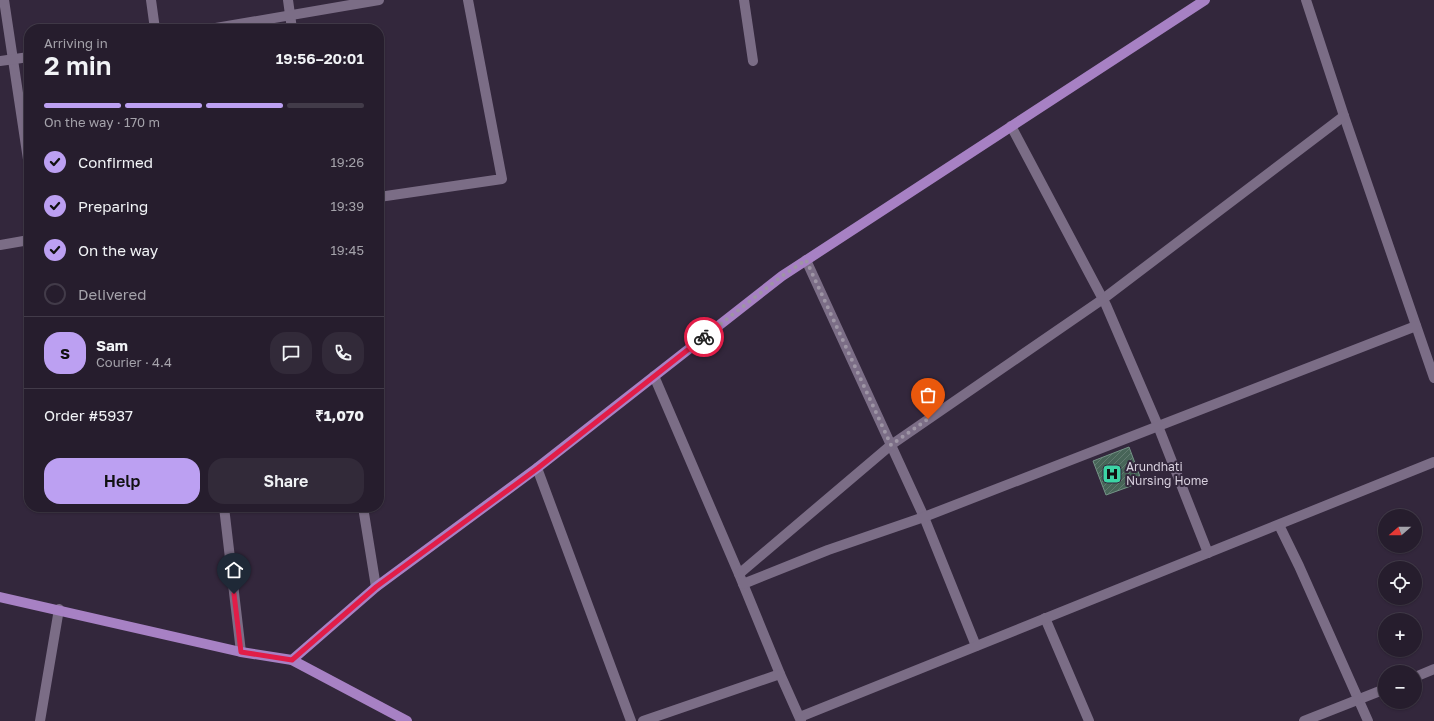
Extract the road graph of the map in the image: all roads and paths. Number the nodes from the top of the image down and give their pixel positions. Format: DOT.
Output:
graph roads {
  1 [pos="4,0"];
  2 [pos="151,0"];
  3 [pos="288,0"];
  4 [pos="379,0"];
  5 [pos="468,0"];
  6 [pos="744,0"];
  7 [pos="1204,0"];
  8 [pos="1306,0"];
  9 [pos="290,15"];
  10 [pos="154,24"];
  11 [pos="239,24"];
  12 [pos="291,24"];
  13 [pos="24,58"];
  14 [pos="13,59"];
  15 [pos="0,61"];
  16 [pos="754,61"];
  17 [pos="1344,116"];
  18 [pos="1011,126"];
  19 [pos="24,133"];
  20 [pos="384,196"];
  21 [pos="24,241"];
  22 [pos="0,244"];
  23 [pos="806,260"];
  24 [pos="1103,299"];
  25 [pos="1416,326"];
  26 [pos="654,376"];
  27 [pos="1434,378"];
  28 [pos="1158,426"];
  29 [pos="891,445"];
  30 [pos="1434,462"];
  31 [pos="538,468"];
  32 [pos="225,512"];
  33 [pos="364,512"];
  34 [pos="924,517"];
  35 [pos="1278,524"];
  36 [pos="1208,553"];
  37 [pos="741,579"];
  38 [pos="376,587"];
  39 [pos="0,596"];
  40 [pos="59,609"];
  41 [pos="1045,618"];
  42 [pos="976,646"];
  43 [pos="241,652"];
  44 [pos="292,660"];
  45 [pos="1434,669"];
  46 [pos="780,674"];
  47 [pos="1422,674"];
  48 [pos="1378,692"];
  49 [pos="1357,700"];
  50 [pos="800,719"];
  51 [pos="40,721"];
  52 [pos="407,721"];
  53 [pos="631,721"];
  54 [pos="642,721"];
  55 [pos="1089,721"];
  56 [pos="1304,721"];
  57 [pos="1368,721"];
  1 -- 14 [label="street"];
  2 -- 10 [label="street"];
  3 -- 9 [label="street"];
  4 -- 9 [label="street"];
  5 -- 20 [label="street"];
  6 -- 16 [label="street"];
  7 -- 18 [label="main road"];
  8 -- 17 [label="street"];
  9 -- 11 [label="street"];
  9 -- 12 [label="street"];
  13 -- 14 [label="street"];
  14 -- 15 [label="street"];
  14 -- 19 [label="street"];
  17 -- 24 [label="street"];
  17 -- 25 [label="street"];
  18 -- 23 [label="main road"];
  18 -- 24 [label="street"];
  21 -- 22 [label="street"];
  23 -- 26 [label="main road"];
  23 -- 29 [label="street"];
  24 -- 28 [label="street"];
  24 -- 29 [label="street"];
  25 -- 27 [label="street"];
  25 -- 28 [label="street"];
  26 -- 31 [label="main road"];
  26 -- 37 [label="street"];
  28 -- 34 [label="street"];
  28 -- 36 [label="street"];
  29 -- 34 [label="street"];
  29 -- 37 [label="street"];
  30 -- 35 [label="street"];
  31 -- 38 [label="main road"];
  31 -- 53 [label="street"];
  32 -- 43 [label="street"];
  33 -- 38 [label="street"];
  34 -- 37 [label="street"];
  34 -- 42 [label="street"];
  35 -- 36 [label="street"];
  35 -- 49 [label="street"];
  36 -- 41 [label="street"];
  37 -- 46 [label="street"];
  38 -- 44 [label="main road"];
  39 -- 40 [label="main road"];
  40 -- 43 [label="main road"];
  40 -- 51 [label="street"];
  41 -- 42 [label="street"];
  41 -- 55 [label="street"];
  42 -- 50 [label="street"];
  43 -- 44 [label="main road"];
  44 -- 52 [label="main road"];
  45 -- 47 [label="street"];
  46 -- 50 [label="street"];
  46 -- 54 [label="street"];
  48 -- 49 [label="street"];
  49 -- 56 [label="street"];
  49 -- 57 [label="street"];
}
